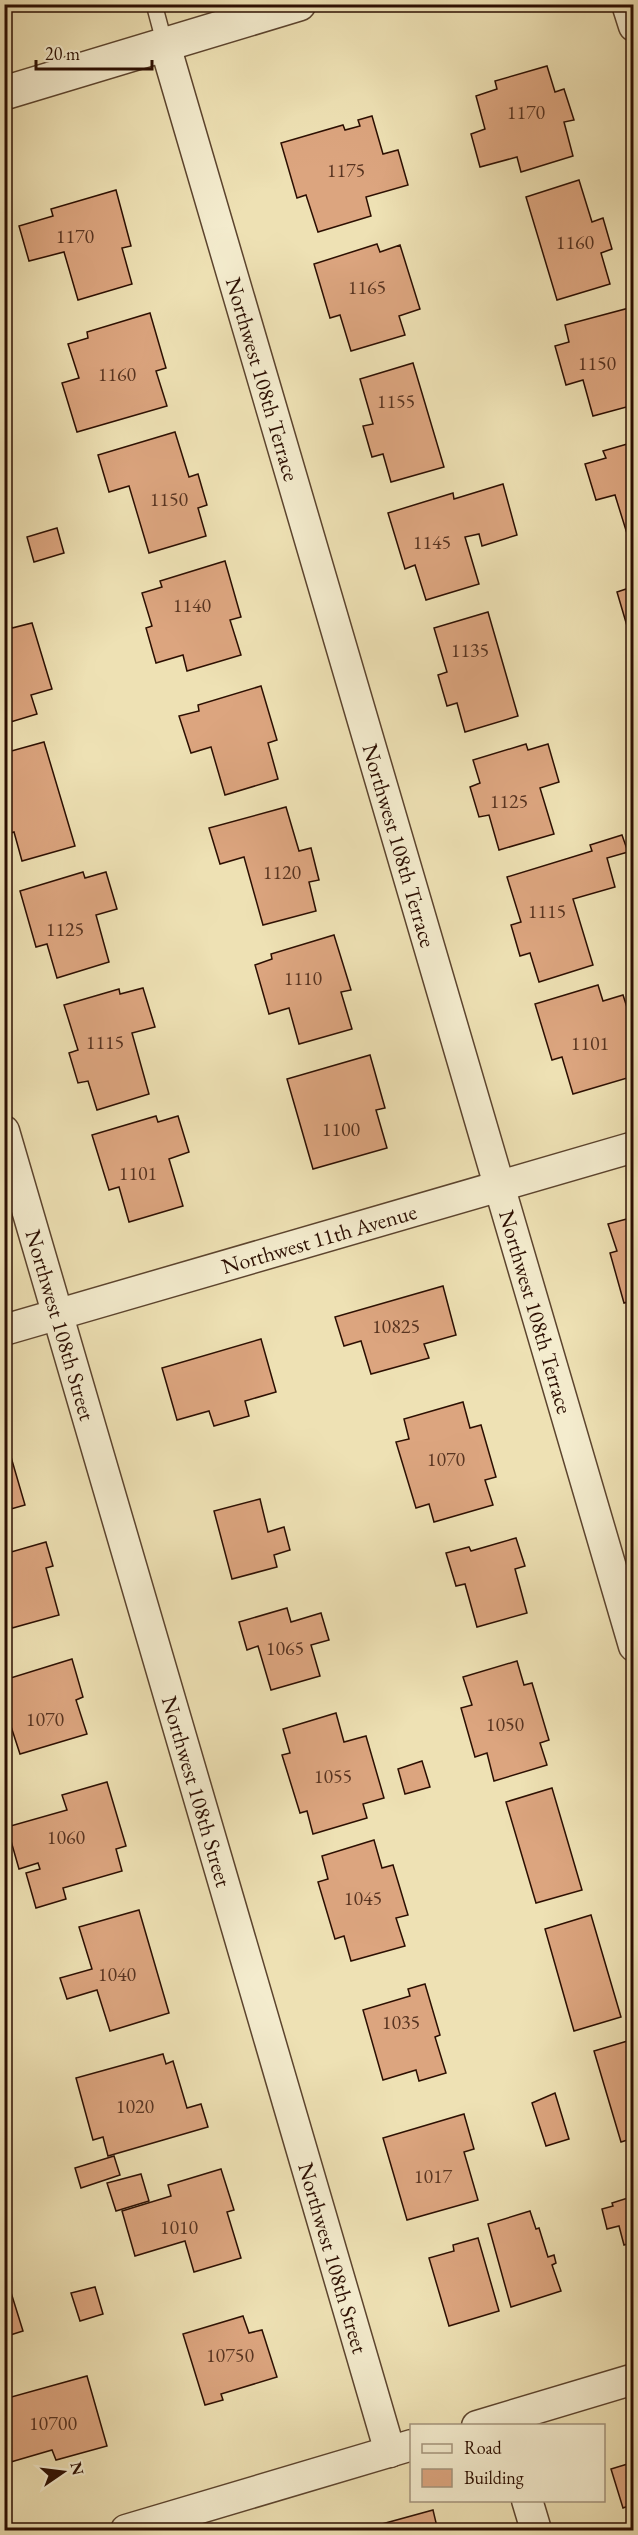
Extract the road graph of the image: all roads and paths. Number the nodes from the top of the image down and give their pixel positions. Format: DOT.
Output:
graph roads {
  1 [pos="153,4"];
  2 [pos="299,4"];
  3 [pos="627,4"];
  4 [pos="633,26"];
  5 [pos="165,45"];
  6 [pos="4,93"];
  7 [pos="4,1131"];
  8 [pos="633,1147"];
  9 [pos="497,1186"];
  10 [pos="60,1314"];
  11 [pos="4,1330"];
  12 [pos="633,1646"];
  13 [pos="633,2379"];
  14 [pos="494,2423"];
  15 [pos="400,2449"];
  16 [pos="528,2502"];
  17 [pos="126,2530"];
  18 [pos="536,2530"];
  1 -- 5 [label="lane"];
  2 -- 5 [label="street"];
  3 -- 4 [label="street"];
  5 -- 6 [label="street"];
  5 -- 9 [label="street, Northwest 108th Terrace"];
  7 -- 10 [label="street, Northwest 108th Street"];
  8 -- 9 [label="street, Northwest 11th Avenue"];
  9 -- 10 [label="street, Northwest 11th Avenue"];
  9 -- 12 [label="street, Northwest 108th Terrace"];
  10 -- 11 [label="street, Northwest 11th Avenue"];
  10 -- 15 [label="street, Northwest 108th Street"];
  13 -- 14 [label="street"];
  15 -- 17 [label="street"];
  16 -- 18 [label="street"];
}
